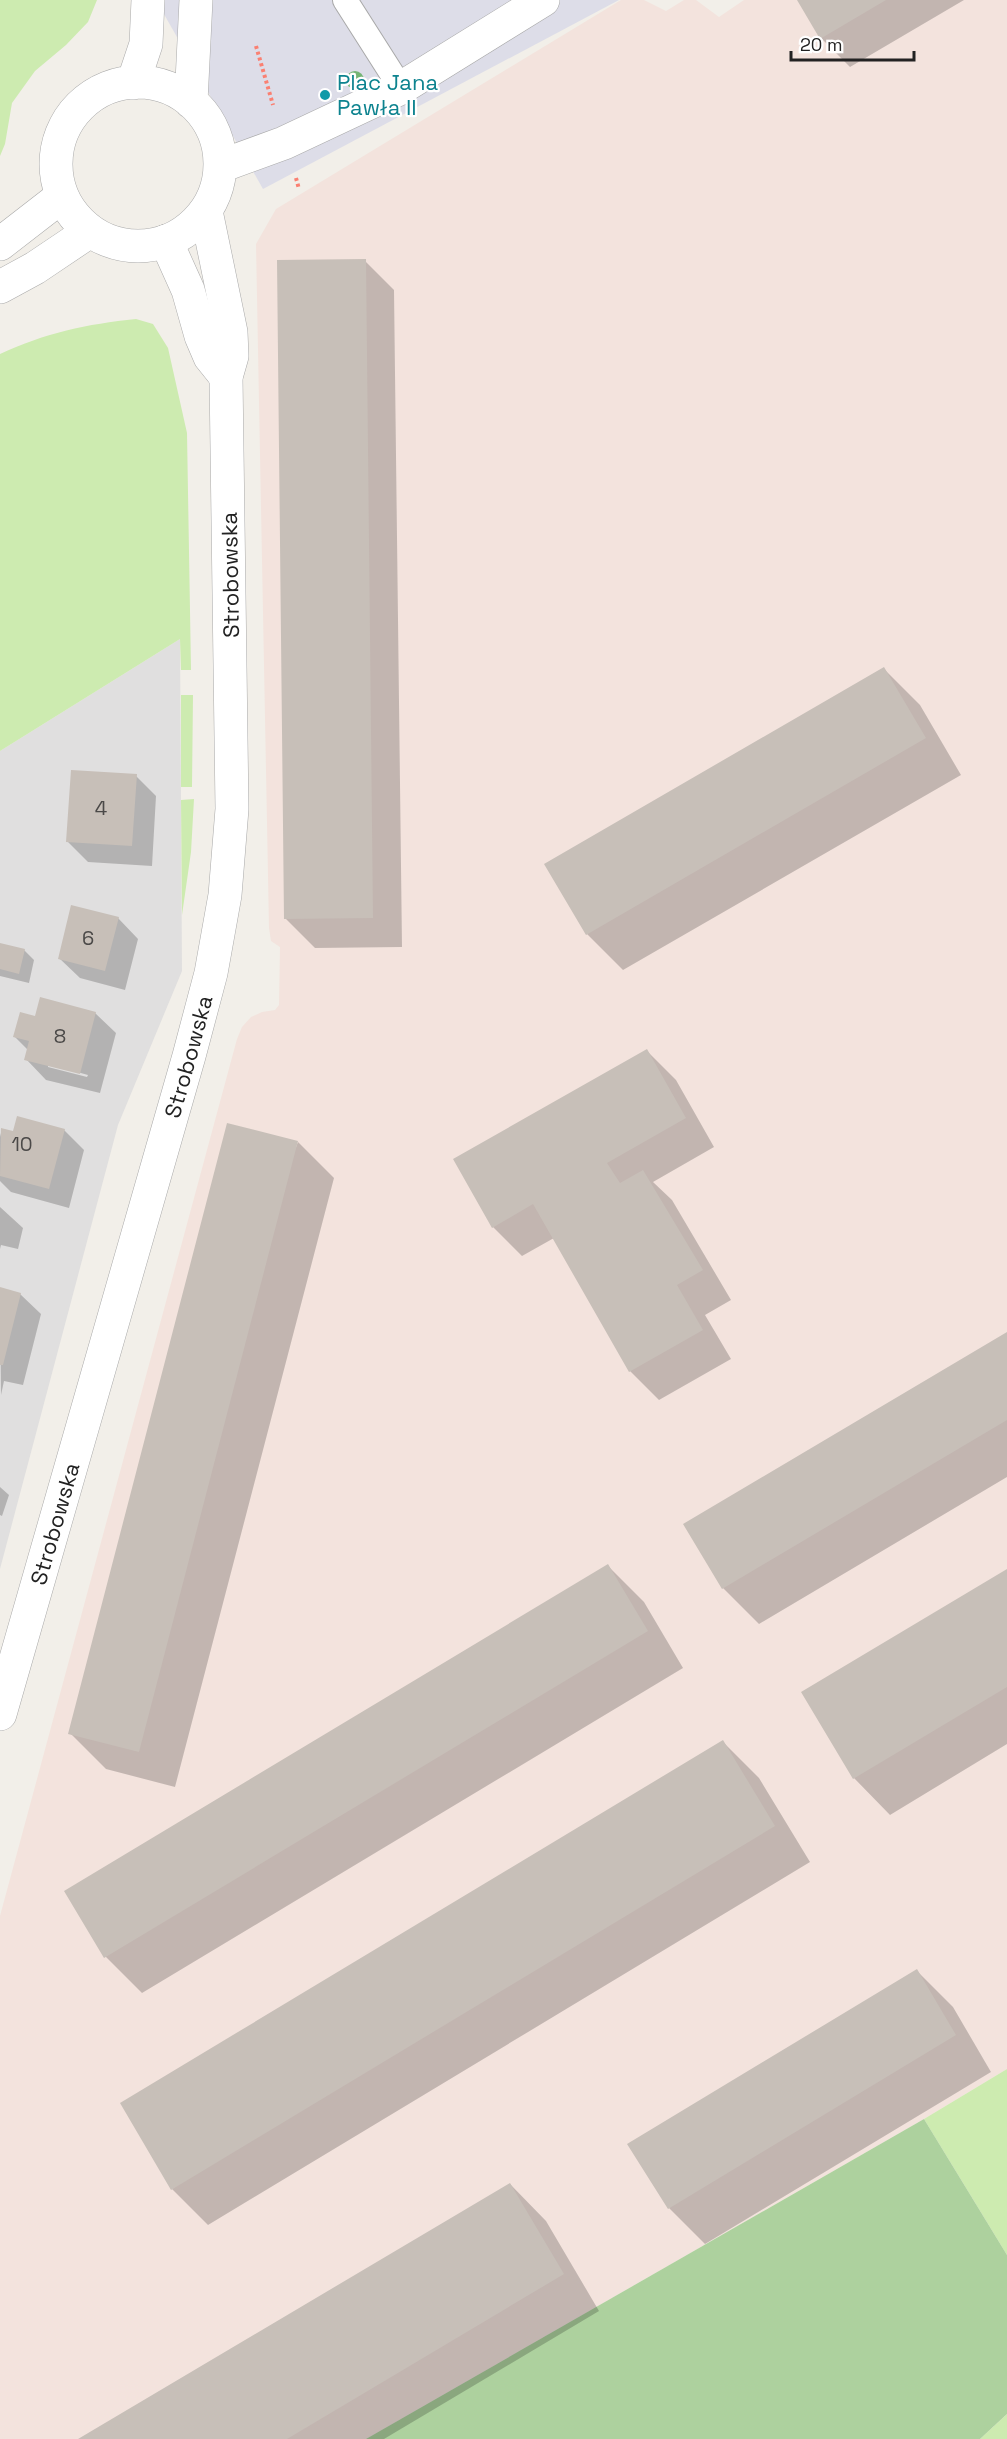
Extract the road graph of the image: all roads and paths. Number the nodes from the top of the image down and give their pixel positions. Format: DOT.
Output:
graph roads {
  1 [pos="148,0"];
  2 [pos="196,0"];
  3 [pos="345,0"];
  4 [pos="543,0"];
  5 [pos="133,83"];
  6 [pos="401,88"];
  7 [pos="191,102"];
  8 [pos="221,166"];
  9 [pos="62,196"];
  10 [pos="206,211"];
  11 [pos="90,231"];
  12 [pos="166,241"];
  13 [pos="0,244"];
  14 [pos="0,287"];
  15 [pos="226,378"];
  16 [pos="0,1714"];
  1 -- 5 [label="street"];
  2 -- 7 [label="street"];
  3 -- 6 [label="lane"];
  4 -- 6 [label="street"];
  5 -- 7 [label="street"];
  5 -- 9 [label="street"];
  6 -- 8 [label="street"];
  7 -- 8 [label="street"];
  8 -- 10 [label="street"];
  9 -- 11 [label="street"];
  9 -- 13 [label="street"];
  10 -- 12 [label="street"];
  10 -- 15 [label="street, Strobowska"];
  11 -- 12 [label="street"];
  11 -- 14 [label="street"];
  12 -- 15 [label="street"];
  15 -- 16 [label="street, Strobowska"];
}
